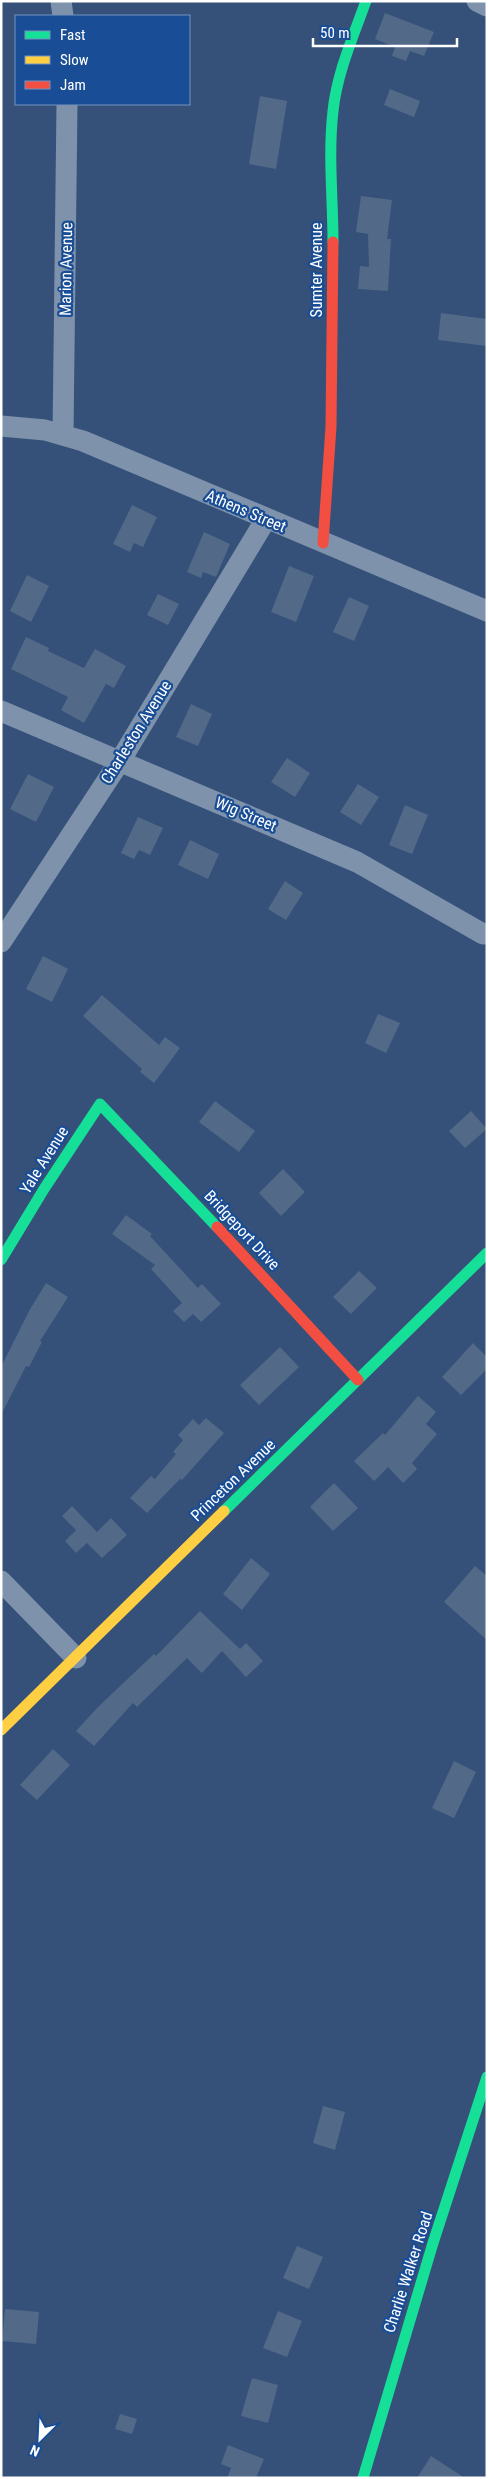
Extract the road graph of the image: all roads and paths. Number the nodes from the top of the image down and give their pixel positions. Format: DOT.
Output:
graph roads {
  1 [pos="61,1"];
  2 [pos="366,1"];
  3 [pos="477,1"];
  4 [pos="487,6"];
  5 [pos="63,15"];
  6 [pos="67,105"];
  7 [pos="1,426"];
  8 [pos="62,435"];
  9 [pos="266,519"];
  10 [pos="323,543"];
  11 [pos="487,611"];
  12 [pos="1,712"];
  13 [pos="120,760"];
  14 [pos="483,934"];
  15 [pos="1,942"];
  16 [pos="100,1104"];
  17 [pos="487,1253"];
  18 [pos="1,1260"];
  19 [pos="358,1380"];
  20 [pos="1,1581"];
  21 [pos="76,1658"];
  22 [pos="1,1730"];
  23 [pos="487,2077"];
  24 [pos="362,2478"];
  1 -- 5 [label="street"];
  2 -- 10 [label="street, Sumter Avenue"];
  3 -- 4 [label="street"];
  6 -- 8 [label="street, Marion Avenue"];
  7 -- 8 [label="street, Athens Street"];
  8 -- 9 [label="street, Athens Street"];
  9 -- 10 [label="street, Athens Street"];
  9 -- 13 [label="street, Charleston Avenue"];
  10 -- 11 [label="street, Athens Street"];
  12 -- 13 [label="street, Wig Street"];
  13 -- 14 [label="street, Wig Street"];
  13 -- 15 [label="street, Charleston Avenue"];
  16 -- 18 [label="street, Yale Avenue"];
  16 -- 19 [label="street, Bridgeport Drive"];
  17 -- 19 [label="street, Princeton Avenue"];
  19 -- 21 [label="street, Princeton Avenue"];
  20 -- 21 [label="street"];
  21 -- 22 [label="street, Princeton Avenue"];
  23 -- 24 [label="street, Charlie Walker Road"];
}
